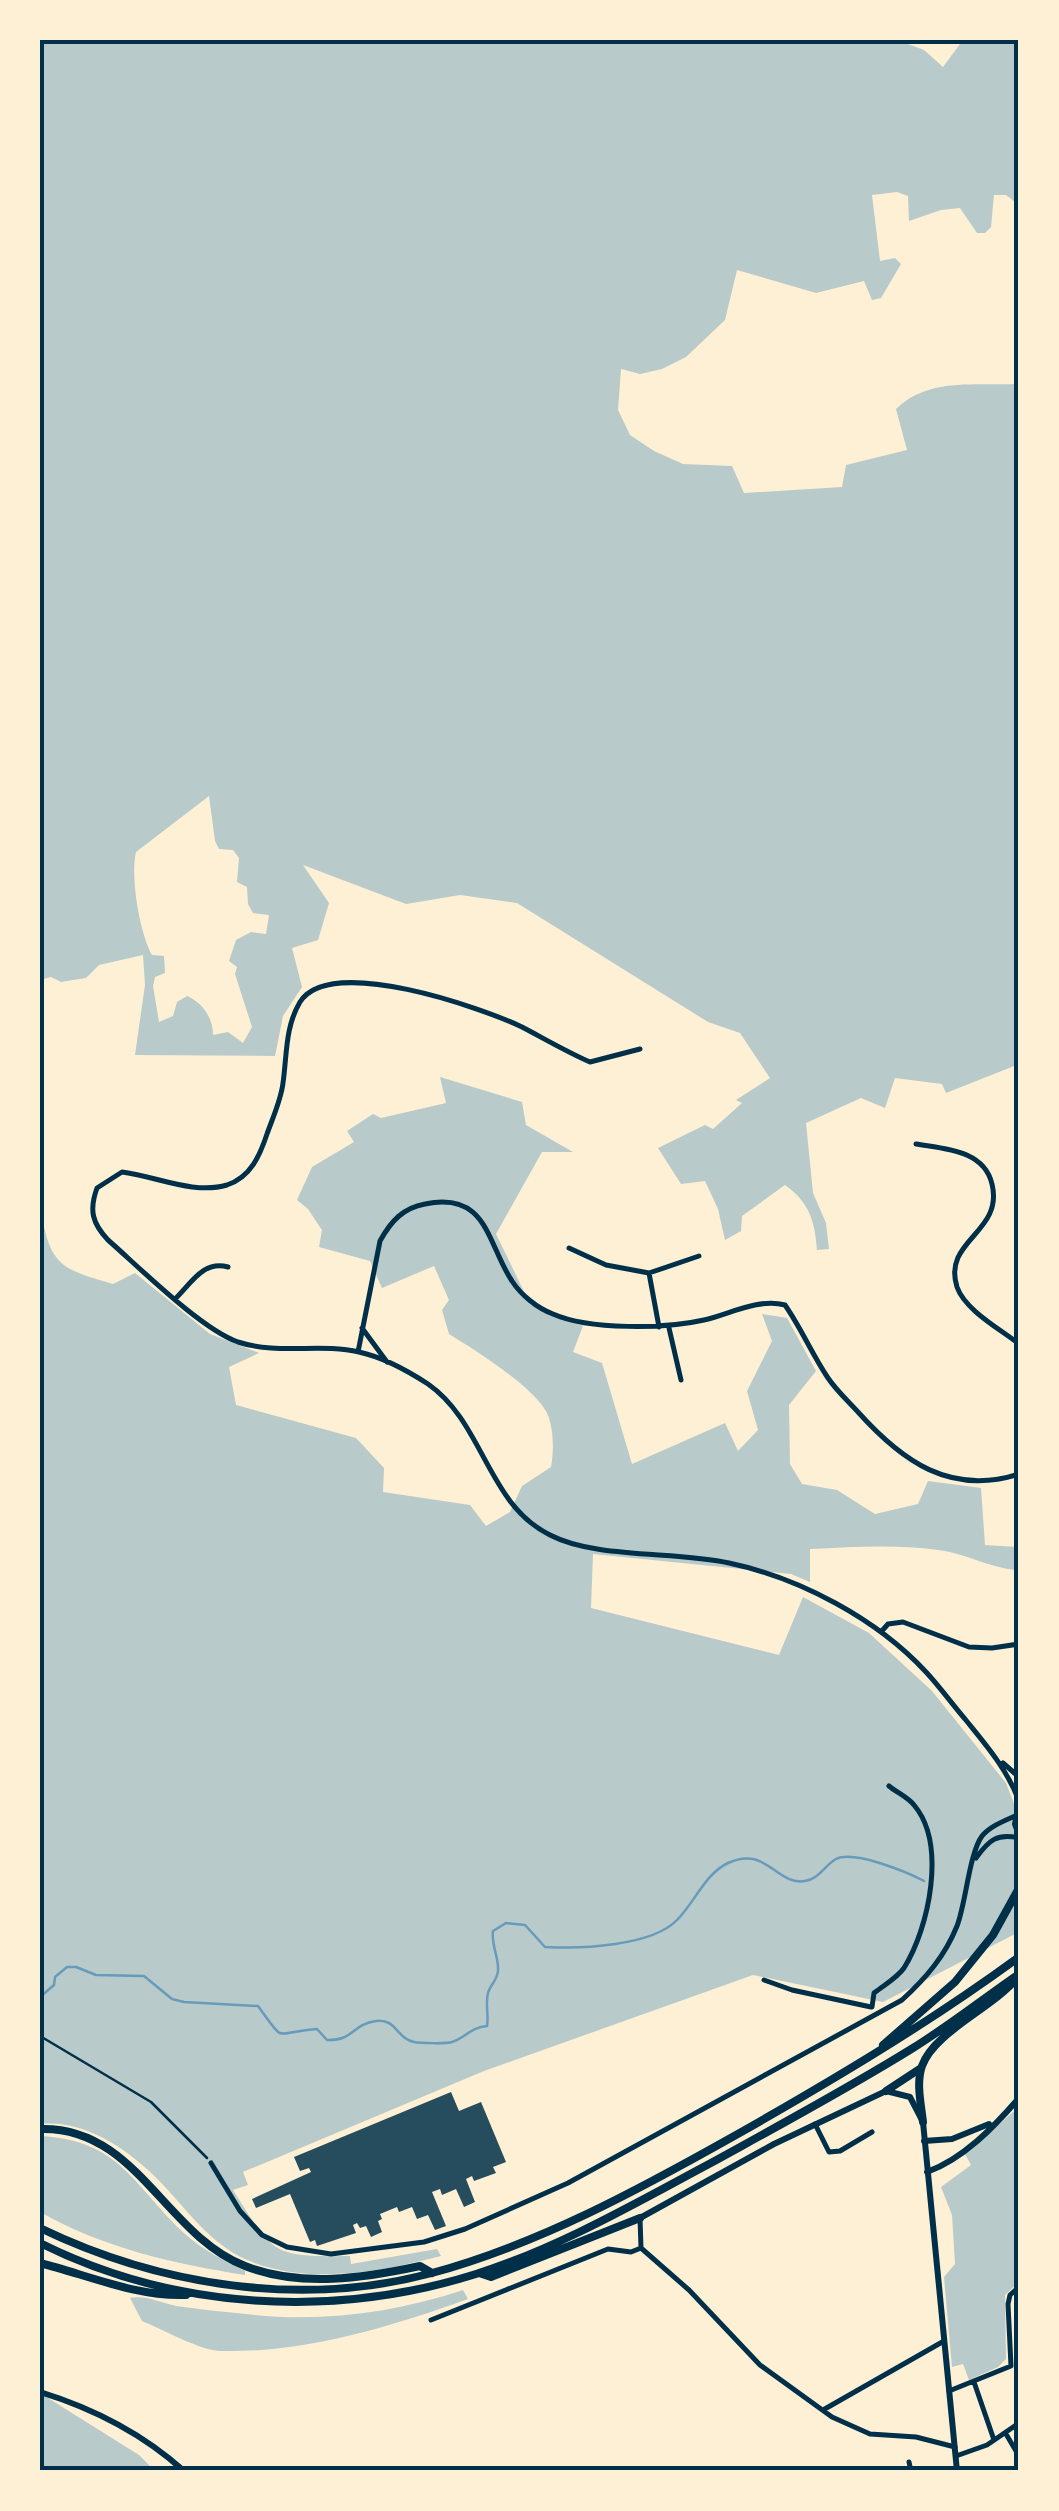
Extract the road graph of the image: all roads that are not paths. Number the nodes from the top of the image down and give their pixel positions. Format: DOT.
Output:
graph roads {
  1 [pos="640,1049"];
  2 [pos="916,1144"];
  3 [pos="568,1248"];
  4 [pos="699,1256"];
  5 [pos="228,1266"];
  6 [pos="649,1272"];
  7 [pos="176,1298"];
  8 [pos="659,1327"];
  9 [pos="362,1328"];
  10 [pos="669,1328"];
  11 [pos="1019,1344"];
  12 [pos="358,1352"];
  13 [pos="387,1363"];
  14 [pos="681,1380"];
  15 [pos="1019,1474"];
  16 [pos="881,1632"];
  17 [pos="1019,1644"];
  18 [pos="993,1754"];
  19 [pos="1019,1778"];
  20 [pos="888,1786"];
  21 [pos="1019,1802"];
  22 [pos="1015,1816"];
  23 [pos="1019,1837"];
  24 [pos="974,1860"];
  25 [pos="1019,1888"];
  26 [pos="1019,1957"];
  27 [pos="1019,1975"];
  28 [pos="764,1980"];
  29 [pos="872,2007"];
  30 [pos="884,2010"];
  31 [pos="872,2056"];
  32 [pos="921,2068"];
  33 [pos="886,2091"];
  34 [pos="1019,2098"];
  35 [pos="1007,2112"];
  36 [pos="923,2122"];
  37 [pos="815,2124"];
  38 [pos="40,2129"];
  39 [pos="872,2132"];
  40 [pos="924,2141"];
  41 [pos="211,2163"];
  42 [pos="927,2172"];
  43 [pos="640,2218"];
  44 [pos="40,2228"];
  45 [pos="40,2243"];
  46 [pos="641,2248"];
  47 [pos="40,2263"];
  48 [pos="480,2272"];
  49 [pos="432,2273"];
  50 [pos="1019,2286"];
  51 [pos="202,2295"];
  52 [pos="432,2320"];
  53 [pos="944,2341"];
  54 [pos="974,2382"];
  55 [pos="949,2391"];
  56 [pos="40,2392"];
  57 [pos="823,2410"];
  58 [pos="1019,2423"];
  59 [pos="1006,2434"];
  60 [pos="994,2440"];
  61 [pos="954,2446"];
  62 [pos="956,2456"];
  63 [pos="1019,2456"];
  64 [pos="909,2462"];
  65 [pos="184,2471"];
  66 [pos="911,2471"];
  67 [pos="957,2471"];
  1 -- 7 [label="street"];
  2 -- 11 [label="street"];
  3 -- 6 [label="street"];
  4 -- 6 [label="street"];
  5 -- 7 [label="street"];
  6 -- 8 [label="street"];
  7 -- 12 [label="street"];
  8 -- 9 [label="street"];
  8 -- 10 [label="street"];
  9 -- 12 [label="street"];
  9 -- 13 [label="street"];
  10 -- 14 [label="street"];
  10 -- 15 [label="street"];
  12 -- 13 [label="street"];
  13 -- 16 [label="street"];
  16 -- 17 [label="street"];
  16 -- 18 [label="street"];
  18 -- 19 [label="street"];
  18 -- 21 [label="street"];
  20 -- 29 [label="street"];
  21 -- 22 [label="street"];
  22 -- 23 [label="street"];
  22 -- 24 [label="street"];
  23 -- 24 [label="street"];
  24 -- 30 [label="street"];
  25 -- 31 [label="highway"];
  26 -- 31 [label="highway"];
  27 -- 32 [label="highway"];
  27 -- 48 [label="highway"];
  28 -- 29 [label="street"];
  29 -- 30 [label="street"];
  30 -- 41 [label="street"];
  31 -- 49 [label="highway"];
  32 -- 33 [label="highway"];
  32 -- 36 [label="highway"];
  33 -- 36 [label="street"];
  33 -- 37 [label="street"];
  34 -- 35 [label="street"];
  35 -- 40 [label="street"];
  35 -- 42 [label="street"];
  36 -- 40 [label="street"];
  37 -- 39 [label="street"];
  37 -- 43 [label="street"];
  38 -- 49 [label="highway"];
  40 -- 42 [label="street"];
  42 -- 53 [label="street"];
  43 -- 46 [label="street"];
  43 -- 48 [label="highway"];
  44 -- 49 [label="highway"];
  45 -- 51 [label="highway"];
  46 -- 52 [label="street"];
  46 -- 57 [label="street"];
  47 -- 51 [label="highway"];
  48 -- 51 [label="highway"];
  50 -- 54 [label="street"];
  53 -- 55 [label="street"];
  53 -- 57 [label="street"];
  54 -- 55 [label="street"];
  54 -- 60 [label="street"];
  55 -- 61 [label="street"];
  56 -- 65 [label="street"];
  57 -- 61 [label="street"];
  58 -- 59 [label="street"];
  59 -- 60 [label="street"];
  59 -- 63 [label="street"];
  60 -- 62 [label="street"];
  61 -- 62 [label="street"];
  62 -- 67 [label="street"];
  64 -- 66 [label="street"];
}
